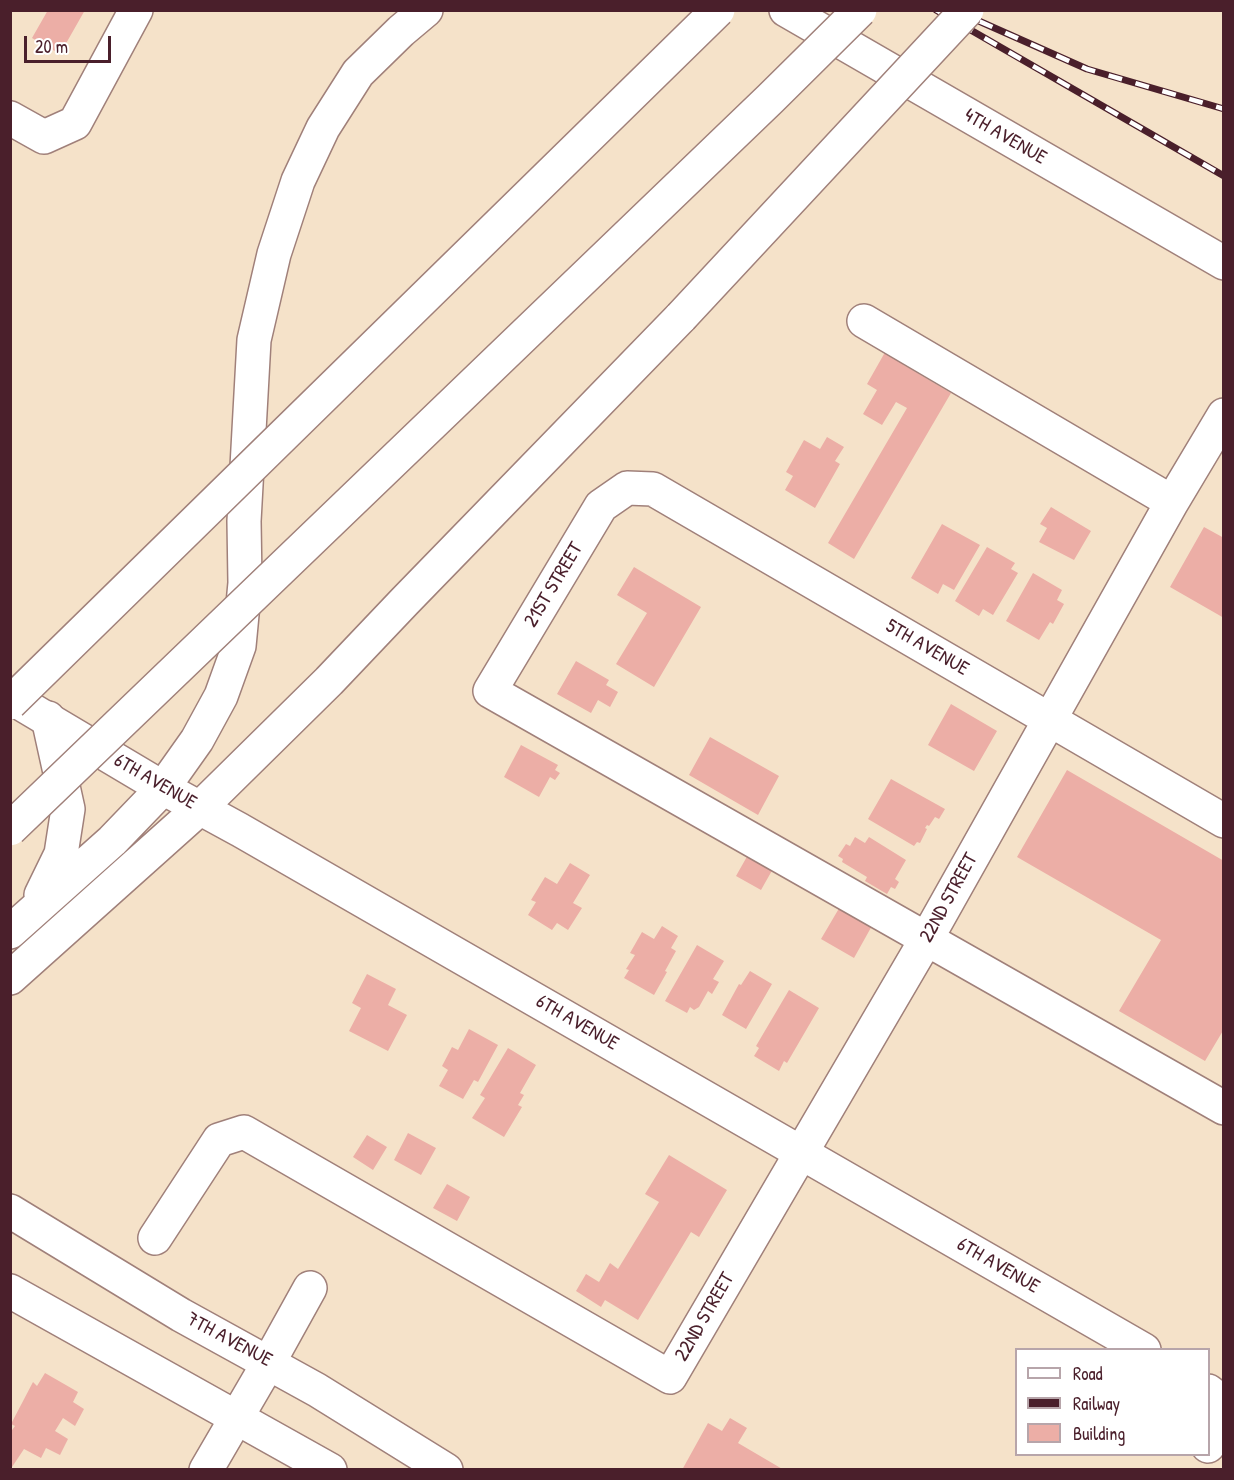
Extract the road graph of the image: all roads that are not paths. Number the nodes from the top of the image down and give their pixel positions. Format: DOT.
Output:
graph roads {
  1 [pos="136,10"];
  2 [pos="426,10"];
  3 [pos="717,10"];
  4 [pos="786,10"];
  5 [pos="860,10"];
  6 [pos="967,10"];
  7 [pos="10,118"];
  8 [pos="1224,263"];
  9 [pos="864,321"];
  10 [pos="1220,430"];
  11 [pos="627,488"];
  12 [pos="1172,502"];
  13 [pos="10,697"];
  14 [pos="10,704"];
  15 [pos="48,718"];
  16 [pos="1050,719"];
  17 [pos="163,788"];
  18 [pos="200,808"];
  19 [pos="1224,821"];
  20 [pos="10,829"];
  21 [pos="22,922"];
  22 [pos="927,938"];
  23 [pos="10,978"];
  24 [pos="1224,1108"];
  25 [pos="801,1153"];
  26 [pos="10,1211"];
  27 [pos="155,1238"];
  28 [pos="310,1288"];
  29 [pos="10,1291"];
  30 [pos="1140,1348"];
  31 [pos="269,1362"];
  32 [pos="1210,1392"];
  33 [pos="1224,1403"];
  34 [pos="236,1417"];
  35 [pos="1224,1420"];
  36 [pos="1210,1444"];
  37 [pos="1203,1456"];
  38 [pos="206,1470"];
  39 [pos="330,1470"];
  40 [pos="446,1470"];
  41 [pos="1195,1470"];
  1 -- 7 [label="main road"];
  2 -- 17 [label="main road"];
  3 -- 14 [label="main road, bridge"];
  4 -- 8 [label="main road, 4TH AVENUE"];
  5 -- 20 [label="main road, bridge"];
  6 -- 18 [label="main road, bridge"];
  9 -- 12 [label="main road"];
  10 -- 12 [label="main road, 22ND STREET"];
  11 -- 16 [label="main road, 5TH AVENUE"];
  11 -- 22 [label="main road, 21ST STREET"];
  12 -- 16 [label="main road, 22ND STREET"];
  13 -- 15 [label="main road, 6TH AVENUE"];
  15 -- 17 [label="main road, 6TH AVENUE"];
  15 -- 21 [label="main road"];
  16 -- 19 [label="main road, 5TH AVENUE"];
  16 -- 22 [label="main road, 22ND STREET"];
  17 -- 18 [label="main road, 6TH AVENUE"];
  17 -- 21 [label="main road"];
  18 -- 23 [label="main road"];
  18 -- 25 [label="main road, 6TH AVENUE"];
  22 -- 24 [label="main road"];
  22 -- 25 [label="main road, 22ND STREET"];
  25 -- 27 [label="main road, 22ND STREET"];
  25 -- 30 [label="main road, 6TH AVENUE"];
  26 -- 31 [label="main road, 7TH AVENUE"];
  28 -- 31 [label="main road"];
  29 -- 34 [label="main road"];
  31 -- 34 [label="main road"];
  31 -- 40 [label="main road, 7TH AVENUE"];
  32 -- 33 [label="main road"];
  34 -- 38 [label="main road"];
  34 -- 39 [label="main road"];
  35 -- 36 [label="main road"];
  37 -- 41 [label="main road"];
}
